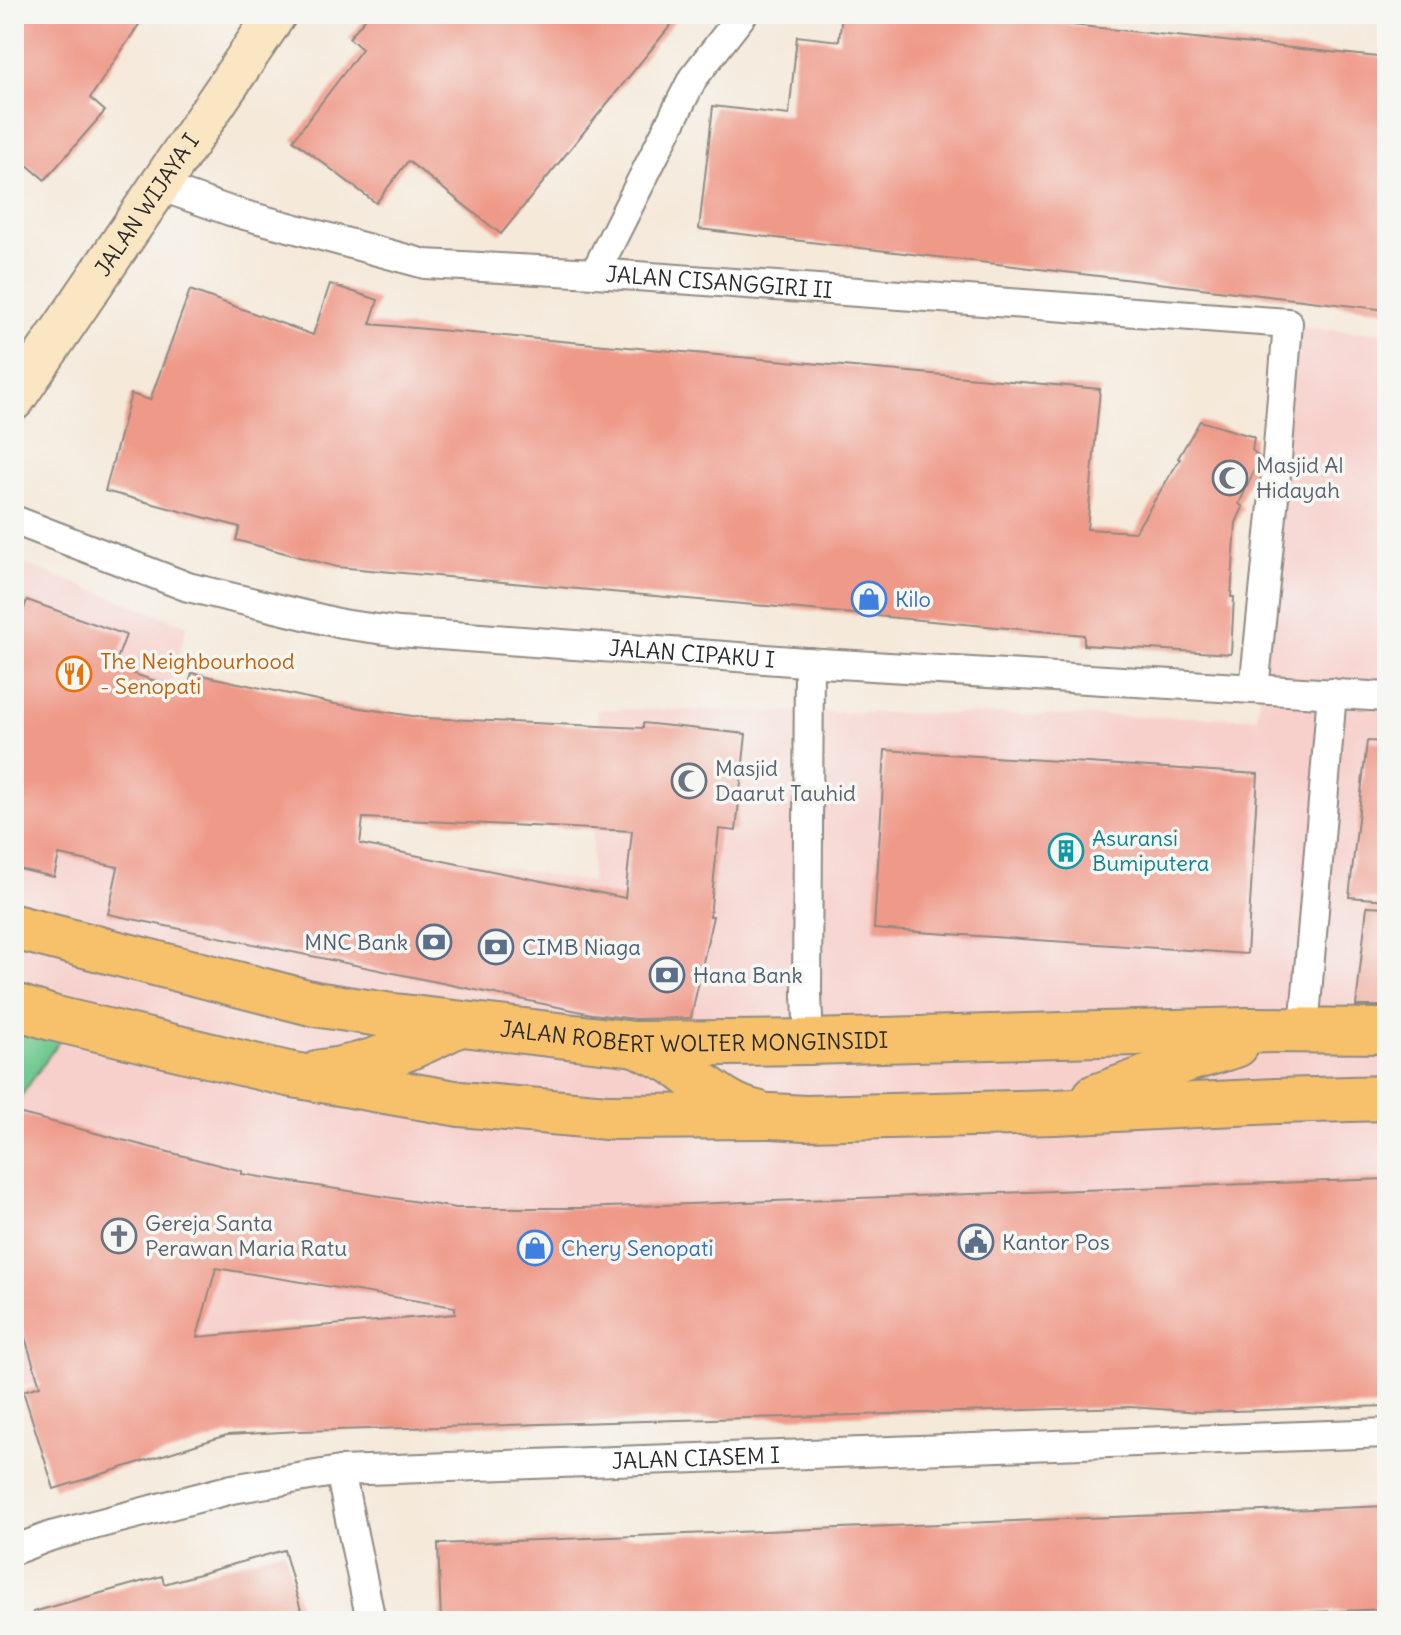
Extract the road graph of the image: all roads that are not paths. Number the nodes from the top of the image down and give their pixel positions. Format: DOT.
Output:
graph roads {
  1 [pos="276,14"];
  2 [pos="743,14"];
  3 [pos="159,186"];
  4 [pos="595,273"];
  5 [pos="15,397"];
  6 [pos="14,520"];
  7 [pos="809,662"];
  8 [pos="1254,689"];
  9 [pos="1332,693"];
  10 [pos="1387,697"];
  11 [pos="14,927"];
  12 [pos="14,1006"];
  13 [pos="461,1023"];
  14 [pos="1290,1030"];
  15 [pos="1387,1031"];
  16 [pos="809,1042"];
  17 [pos="635,1044"];
  18 [pos="1387,1054"];
  19 [pos="288,1074"];
  20 [pos="1387,1098"];
  21 [pos="1055,1112"];
  22 [pos="772,1116"];
  23 [pos="1387,1433"];
  24 [pos="340,1471"];
  25 [pos="14,1550"];
  26 [pos="371,1621"];
  1 -- 3 [label="main road, JALAN WIJAYA I"];
  2 -- 4 [label="street"];
  3 -- 4 [label="street, JALAN CISANGGIRI II"];
  3 -- 5 [label="main road, JALAN WIJAYA I"];
  4 -- 8 [label="street, JALAN CISANGGIRI II"];
  6 -- 7 [label="street, JALAN CIPAKU I"];
  7 -- 8 [label="street, JALAN CIPAKU I"];
  7 -- 16 [label="street"];
  8 -- 9 [label="street, JALAN CIPAKU I"];
  9 -- 10 [label="street, JALAN CIPAKU I"];
  9 -- 14 [label="street"];
  11 -- 13 [label="main road, JALAN ROBERT WOLTER MONGINSIDI"];
  12 -- 19 [label="main road"];
  13 -- 17 [label="main road, JALAN ROBERT WOLTER MONGINSIDI"];
  13 -- 19 [label="main road"];
  14 -- 15 [label="main road, JALAN ROBERT WOLTER MONGINSIDI"];
  14 -- 16 [label="main road, JALAN ROBERT WOLTER MONGINSIDI"];
  14 -- 18 [label="main road"];
  14 -- 21 [label="main road"];
  16 -- 17 [label="main road, JALAN ROBERT WOLTER MONGINSIDI"];
  17 -- 22 [label="main road"];
  19 -- 22 [label="main road"];
  20 -- 21 [label="main road"];
  21 -- 22 [label="main road"];
  23 -- 24 [label="street, JALAN CIASEM I"];
  24 -- 25 [label="street, JALAN CIASEM I"];
  24 -- 26 [label="street"];
}
